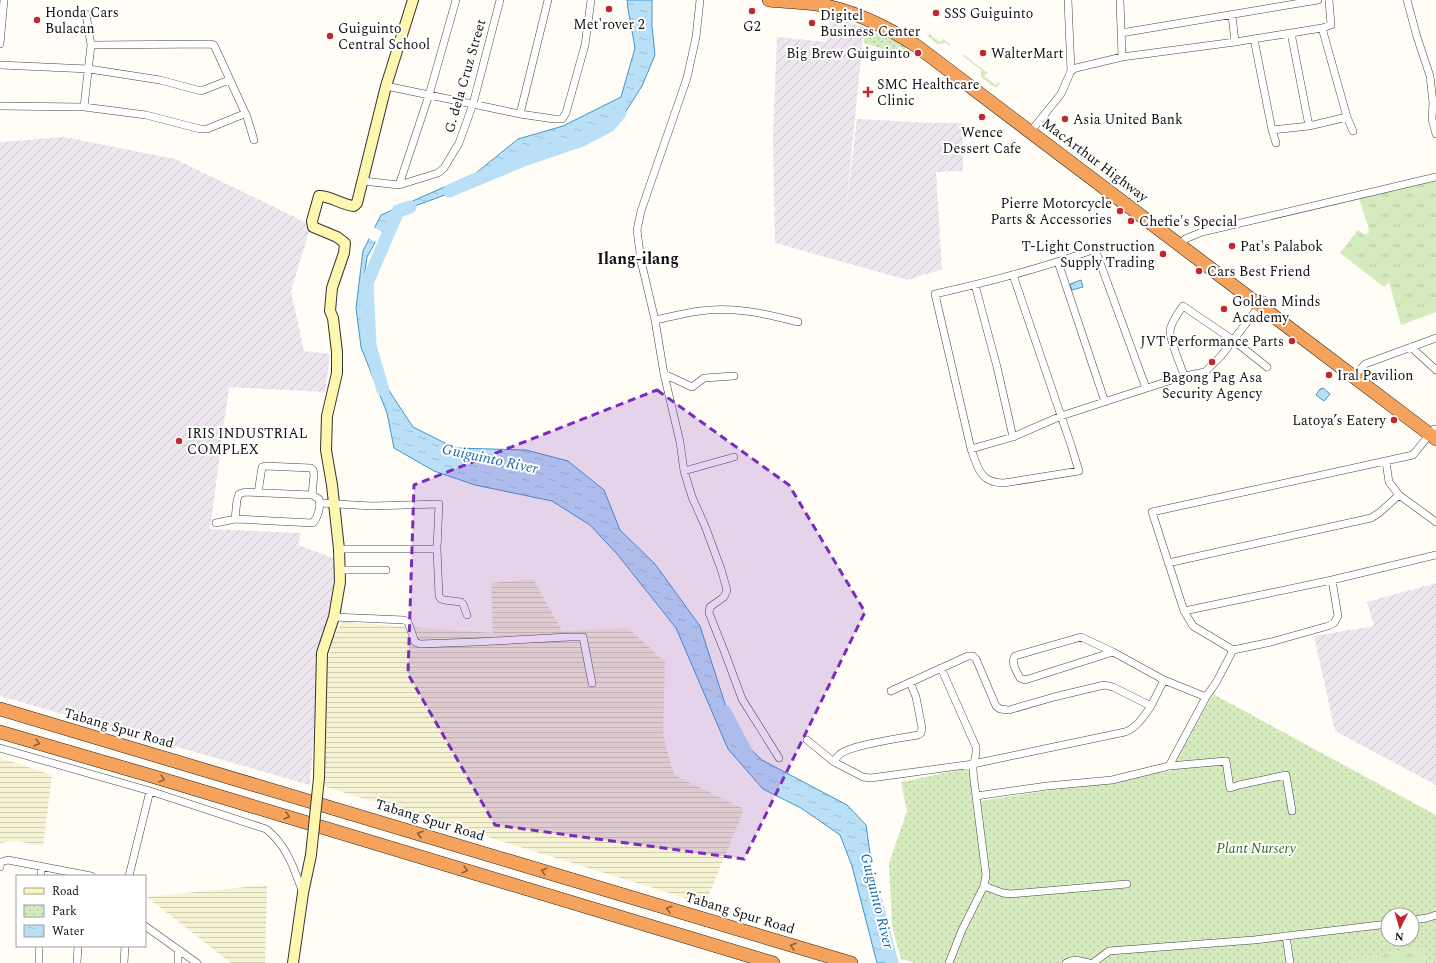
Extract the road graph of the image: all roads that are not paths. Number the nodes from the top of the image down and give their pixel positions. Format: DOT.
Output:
graph roads {
  1 [pos="4,0"];
  2 [pos="413,0"];
  3 [pos="456,0"];
  4 [pos="500,0"];
  5 [pos="548,0"];
  6 [pos="591,0"];
  7 [pos="700,0"];
  8 [pos="769,0"];
  9 [pos="830,0"];
  10 [pos="1068,0"];
  11 [pos="1120,0"];
  12 [pos="1318,0"];
  13 [pos="1329,0"];
  14 [pos="1407,0"];
  15 [pos="86,14"];
  16 [pos="1232,15"];
  17 [pos="1322,28"];
  18 [pos="1121,33"];
  19 [pos="1291,33"];
  20 [pos="1254,39"];
  21 [pos="1235,42"];
  22 [pos="0,44"];
  23 [pos="91,45"];
  24 [pos="1122,57"];
  25 [pos="0,65"];
  26 [pos="89,69"];
  27 [pos="1071,71"];
  28 [pos="229,80"];
  29 [pos="386,86"];
  30 [pos="428,95"];
  31 [pos="473,104"];
  32 [pos="0,106"];
  33 [pos="84,107"];
  34 [pos="244,114"];
  35 [pos="520,114"];
  36 [pos="1347,117"];
  37 [pos="1309,126"];
  38 [pos="1033,129"];
  39 [pos="1272,130"];
  40 [pos="1353,131"];
  41 [pos="1436,134"];
  42 [pos="254,140"];
  43 [pos="1276,143"];
  44 [pos="1436,177"];
  45 [pos="363,181"];
  46 [pos="399,185"];
  47 [pos="1183,242"];
  48 [pos="1058,262"];
  49 [pos="1013,275"];
  50 [pos="975,285"];
  51 [pos="1262,303"];
  52 [pos="655,320"];
  53 [pos="798,322"];
  54 [pos="1436,338"];
  55 [pos="1233,340"];
  56 [pos="1411,347"];
  57 [pos="1267,367"];
  58 [pos="1436,370"];
  59 [pos="664,374"];
  60 [pos="1357,374"];
  61 [pos="734,376"];
  62 [pos="1184,376"];
  63 [pos="1146,388"];
  64 [pos="1105,402"];
  65 [pos="1061,416"];
  66 [pos="1434,433"];
  67 [pos="1013,437"];
  68 [pos="971,448"];
  69 [pos="734,457"];
  70 [pos="1386,462"];
  71 [pos="684,471"];
  72 [pos="258,492"];
  73 [pos="312,494"];
  74 [pos="1399,495"];
  75 [pos="320,503"];
  76 [pos="334,505"];
  77 [pos="235,519"];
  78 [pos="1436,522"];
  79 [pos="216,523"];
  80 [pos="339,549"];
  81 [pos="437,549"];
  82 [pos="1436,555"];
  83 [pos="1168,563"];
  84 [pos="339,570"];
  85 [pos="386,570"];
  86 [pos="1332,580"];
  87 [pos="1184,611"];
  88 [pos="467,616"];
  89 [pos="334,617"];
  90 [pos="1234,650"];
  91 [pos="1113,652"];
  92 [pos="941,668"];
  93 [pos="1164,680"];
  94 [pos="910,682"];
  95 [pos="592,683"];
  96 [pos="891,691"];
  97 [pos="1206,697"];
  98 [pos="1151,706"];
  99 [pos="0,709"];
  100 [pos="0,732"];
  101 [pos="807,740"];
  102 [pos="0,748"];
  103 [pos="779,758"];
  104 [pos="834,762"];
  105 [pos="974,764"];
  106 [pos="1169,766"];
  107 [pos="150,791"];
  108 [pos="976,796"];
  109 [pos="1292,811"];
  110 [pos="1,865"];
  111 [pos="41,867"];
  112 [pos="41,875"];
  113 [pos="81,875"];
  114 [pos="129,875"];
  115 [pos="1127,884"];
  116 [pos="984,886"];
  117 [pos="303,893"];
  118 [pos="1436,915"];
  119 [pos="1420,919"];
  120 [pos="1380,925"];
  121 [pos="146,927"];
  122 [pos="1286,936"];
  123 [pos="39,947"];
  124 [pos="78,947"];
  125 [pos="125,947"];
  126 [pos="178,950"];
  127 [pos="39,963"];
  128 [pos="77,963"];
  129 [pos="124,963"];
  130 [pos="178,963"];
  131 [pos="197,963"];
  132 [pos="293,963"];
  133 [pos="773,963"];
  134 [pos="851,963"];
  135 [pos="949,963"];
  136 [pos="1066,963"];
  137 [pos="1088,963"];
  138 [pos="1093,963"];
  139 [pos="1290,963"];
  1 -- 22 [label="street"];
  2 -- 29 [label="street"];
  3 -- 30 [label="street"];
  4 -- 31 [label="street, G. dela Cruz Street"];
  5 -- 35 [label="street"];
  6 -- 35 [label="street"];
  7 -- 52 [label="street"];
  8 -- 38 [label="highway, MacArthur Highway"];
  9 -- 38 [label="highway, MacArthur Highway"];
  10 -- 27 [label="street"];
  11 -- 18 [label="street"];
  12 -- 16 [label="street"];
  13 -- 17 [label="street"];
  14 -- 41 [label="street"];
  15 -- 23 [label="street"];
  16 -- 18 [label="street"];
  16 -- 21 [label="street"];
  17 -- 19 [label="street"];
  17 -- 36 [label="street"];
  18 -- 24 [label="street"];
  19 -- 20 [label="street"];
  19 -- 37 [label="street"];
  20 -- 21 [label="street"];
  20 -- 39 [label="street"];
  21 -- 24 [label="street"];
  23 -- 26 [label="street"];
  23 -- 28 [label="street"];
  24 -- 27 [label="street"];
  25 -- 26 [label="street"];
  26 -- 28 [label="street"];
  26 -- 33 [label="street"];
  27 -- 38 [label="street"];
  28 -- 34 [label="street"];
  29 -- 30 [label="street"];
  29 -- 45 [label="street"];
  30 -- 31 [label="street"];
  30 -- 46 [label="street"];
  31 -- 35 [label="street"];
  31 -- 46 [label="street, G. dela Cruz Street"];
  32 -- 33 [label="street"];
  33 -- 34 [label="street"];
  34 -- 42 [label="street"];
  36 -- 37 [label="street"];
  36 -- 40 [label="street"];
  37 -- 39 [label="street"];
  38 -- 47 [label="highway, MacArthur Highway"];
  39 -- 43 [label="street"];
  44 -- 47 [label="street"];
  45 -- 46 [label="street, G. dela Cruz Street"];
  45 -- 76 [label="street"];
  47 -- 51 [label="highway, MacArthur Highway"];
  48 -- 49 [label="street"];
  48 -- 63 [label="street"];
  48 -- 64 [label="street"];
  49 -- 50 [label="street"];
  49 -- 65 [label="street"];
  50 -- 67 [label="street"];
  50 -- 68 [label="street"];
  51 -- 55 [label="street"];
  51 -- 60 [label="highway, MacArthur Highway"];
  52 -- 53 [label="street"];
  52 -- 59 [label="street"];
  54 -- 56 [label="street"];
  55 -- 57 [label="street"];
  55 -- 62 [label="street"];
  55 -- 62 [label="street"];
  56 -- 58 [label="street"];
  56 -- 60 [label="street"];
  59 -- 61 [label="street"];
  59 -- 71 [label="street"];
  60 -- 66 [label="highway, MacArthur Highway"];
  62 -- 63 [label="street"];
  63 -- 64 [label="street"];
  64 -- 65 [label="street"];
  65 -- 67 [label="street"];
  65 -- 68 [label="street"];
  66 -- 70 [label="street"];
  67 -- 68 [label="street"];
  69 -- 71 [label="street"];
  70 -- 74 [label="street"];
  70 -- 83 [label="street"];
  71 -- 103 [label="street"];
  72 -- 73 [label="street"];
  72 -- 73 [label="street"];
  72 -- 77 [label="street"];
  73 -- 75 [label="street"];
  74 -- 78 [label="street"];
  74 -- 83 [label="street"];
  75 -- 76 [label="street"];
  75 -- 77 [label="street"];
  76 -- 80 [label="street"];
  76 -- 81 [label="street"];
  77 -- 79 [label="street"];
  80 -- 81 [label="street"];
  80 -- 84 [label="street"];
  81 -- 88 [label="street"];
  82 -- 86 [label="street"];
  83 -- 87 [label="street"];
  84 -- 85 [label="street"];
  84 -- 89 [label="street"];
  86 -- 87 [label="street"];
  86 -- 90 [label="street"];
  87 -- 90 [label="street"];
  89 -- 95 [label="street"];
  89 -- 117 [label="street, bridge"];
  90 -- 97 [label="street"];
  91 -- 91 [label="street"];
  91 -- 93 [label="street"];
  92 -- 94 [label="street"];
  92 -- 98 [label="street"];
  92 -- 105 [label="street"];
  93 -- 97 [label="street"];
  93 -- 98 [label="street"];
  94 -- 96 [label="street"];
  94 -- 104 [label="street"];
  97 -- 106 [label="street"];
  98 -- 105 [label="street"];
  134 -- 99 [label="highway, Tabang Spur Road, one-way"];
  100 -- 133 [label="highway, one-way"];
  101 -- 104 [label="street"];
  102 -- 107 [label="street"];
  104 -- 105 [label="street"];
  105 -- 108 [label="street"];
  106 -- 108 [label="street"];
  106 -- 109 [label="street"];
  107 -- 114 [label="street"];
  107 -- 117 [label="street"];
  108 -- 116 [label="street"];
  110 -- 111 [label="street"];
  111 -- 112 [label="street"];
  111 -- 113 [label="street"];
  115 -- 116 [label="street"];
  116 -- 135 [label="street"];
  117 -- 132 [label="street"];
  118 -- 119 [label="street"];
  120 -- 122 [label="street"];
  121 -- 126 [label="street"];
  122 -- 138 [label="street"];
  122 -- 139 [label="street"];
  123 -- 127 [label="street"];
  124 -- 128 [label="street"];
  125 -- 129 [label="street"];
  126 -- 130 [label="street"];
  126 -- 131 [label="street"];
  136 -- 137 [label="street"];
}
